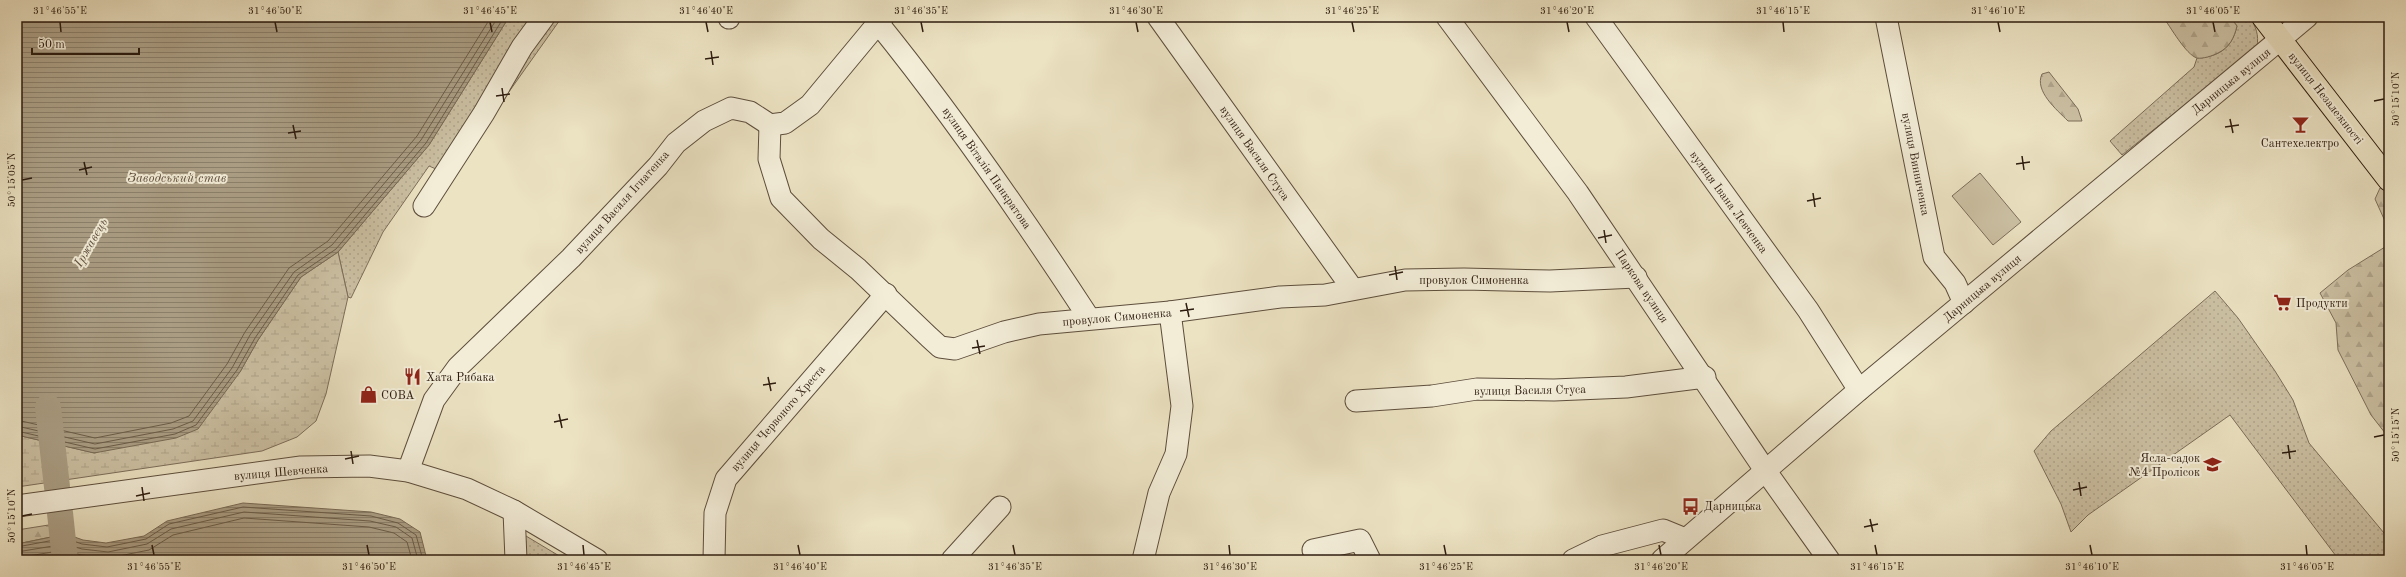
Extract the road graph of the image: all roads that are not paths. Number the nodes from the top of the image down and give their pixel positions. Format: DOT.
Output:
graph roads {
  1 [pos="544,17"];
  2 [pos="1158,17"];
  3 [pos="1447,17"];
  4 [pos="1596,17"];
  5 [pos="1886,17"];
  6 [pos="2262,17"];
  7 [pos="2307,17"];
  8 [pos="880,20"];
  9 [pos="2281,40"];
  10 [pos="770,125"];
  11 [pos="2389,180"];
  12 [pos="424,206"];
  13 [pos="1636,277"];
  14 [pos="1352,288"];
  15 [pos="886,294"];
  16 [pos="1964,303"];
  17 [pos="1170,312"];
  18 [pos="1089,318"];
  19 [pos="1705,377"];
  20 [pos="1859,390"];
  21 [pos="1356,401"];
  22 [pos="1765,470"];
  23 [pos="408,471"];
  24 [pos="17,506"];
  25 [pos="1000,507"];
  26 [pos="514,511"];
  27 [pos="1685,539"];
  28 [pos="1313,550"];
  29 [pos="516,560"];
  30 [pos="597,560"];
  31 [pos="714,560"];
  32 [pos="952,560"];
  33 [pos="1143,560"];
  34 [pos="1370,560"];
  35 [pos="1573,560"];
  36 [pos="1662,560"];
  37 [pos="1829,560"];
  1 -- 12 [label="street"];
  2 -- 14 [label="street, вулиця Василя Стуса"];
  3 -- 13 [label="street, Паркова вулиця"];
  4 -- 20 [label="street, вулиця Івана Левченка"];
  5 -- 16 [label="street, вулиця Винниченка"];
  6 -- 9 [label="main road, вулиця Незалежності"];
  7 -- 9 [label="street, Дарницька вулиця"];
  8 -- 10 [label="street"];
  8 -- 18 [label="street, вулиця Віталія Панкратова"];
  9 -- 11 [label="main road, вулиця Незалежності"];
  9 -- 16 [label="street, Дарницька вулиця"];
  10 -- 15 [label="street, провулок Симоненка"];
  10 -- 23 [label="street, вулиця Василя Ігнатенка"];
  13 -- 14 [label="street, провулок Симоненка"];
  13 -- 19 [label="street, Паркова вулиця"];
  14 -- 17 [label="street, провулок Симоненка"];
  15 -- 18 [label="street, провулок Симоненка"];
  15 -- 31 [label="street, вулиця Червоного Хреста"];
  16 -- 20 [label="street, Дарницька вулиця"];
  17 -- 18 [label="street, провулок Симоненка"];
  17 -- 33 [label="street"];
  19 -- 21 [label="street, вулиця Василя Стуса"];
  19 -- 22 [label="street, Паркова вулиця"];
  20 -- 22 [label="street, Дарницька вулиця"];
  22 -- 27 [label="street, Дарницька вулиця"];
  22 -- 37 [label="street, Паркова вулиця"];
  23 -- 24 [label="street, вулиця Шевченка"];
  23 -- 26 [label="street, вулиця Шевченка"];
  25 -- 32 [label="street"];
  26 -- 29 [label="street"];
  26 -- 30 [label="street, вулиця Шевченка"];
  27 -- 35 [label="street"];
  27 -- 36 [label="street, Дарницька вулиця"];
  28 -- 34 [label="street"];
}
